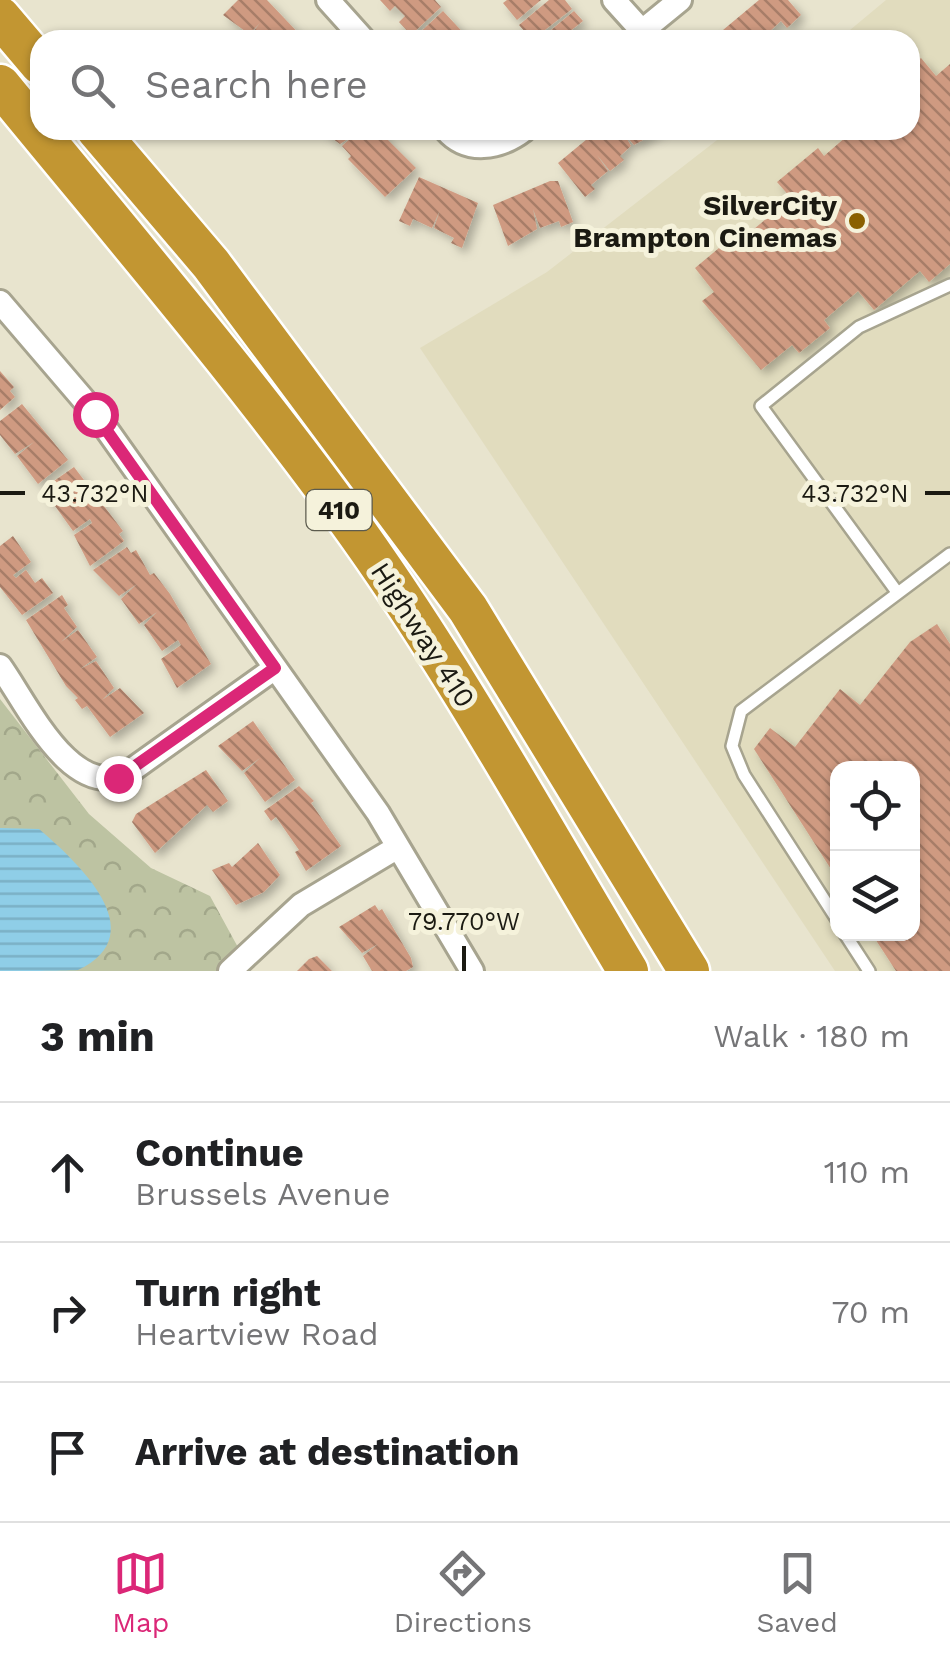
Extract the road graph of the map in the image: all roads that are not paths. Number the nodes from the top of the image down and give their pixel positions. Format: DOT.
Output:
graph roads {
  1 [pos="328,0"];
  2 [pos="614,0"];
  3 [pos="680,0"];
  4 [pos="0,17"];
  5 [pos="355,30"];
  6 [pos="632,30"];
  7 [pos="643,30"];
  8 [pos="30,52"];
  9 [pos="0,85"];
  10 [pos="30,122"];
  11 [pos="45,140"];
  12 [pos="106,140"];
  13 [pos="455,140"];
  14 [pos="501,140"];
  15 [pos="950,285"];
  16 [pos="0,302"];
  17 [pos="950,554"];
  18 [pos="897,592"];
  19 [pos="0,666"];
  20 [pos="275,668"];
  21 [pos="398,846"];
  22 [pos="625,863"];
  23 [pos="830,909"];
  24 [pos="851,941"];
  25 [pos="230,971"];
  26 [pos="472,971"];
  27 [pos="628,971"];
  28 [pos="689,971"];
  29 [pos="712,971"];
  30 [pos="870,971"];
  1 -- 5 [label="street"];
  2 -- 6 [label="street"];
  3 -- 7 [label="street"];
  4 -- 8 [label="highway"];
  9 -- 10 [label="highway, Highway 410 / 410"];
  11 -- 27 [label="highway, Highway 410 / 410"];
  12 -- 22 [label="highway, Highway 410 / 410"];
  13 -- 14 [label="street"];
  15 -- 18 [label="lane"];
  16 -- 20 [label="street"];
  17 -- 18 [label="lane"];
  18 -- 23 [label="lane"];
  19 -- 20 [label="street"];
  20 -- 21 [label="street"];
  21 -- 25 [label="street"];
  21 -- 26 [label="street"];
  22 -- 28 [label="highway, Highway 410 / 410"];
  22 -- 29 [label="highway"];
  24 -- 30 [label="lane"];
}
